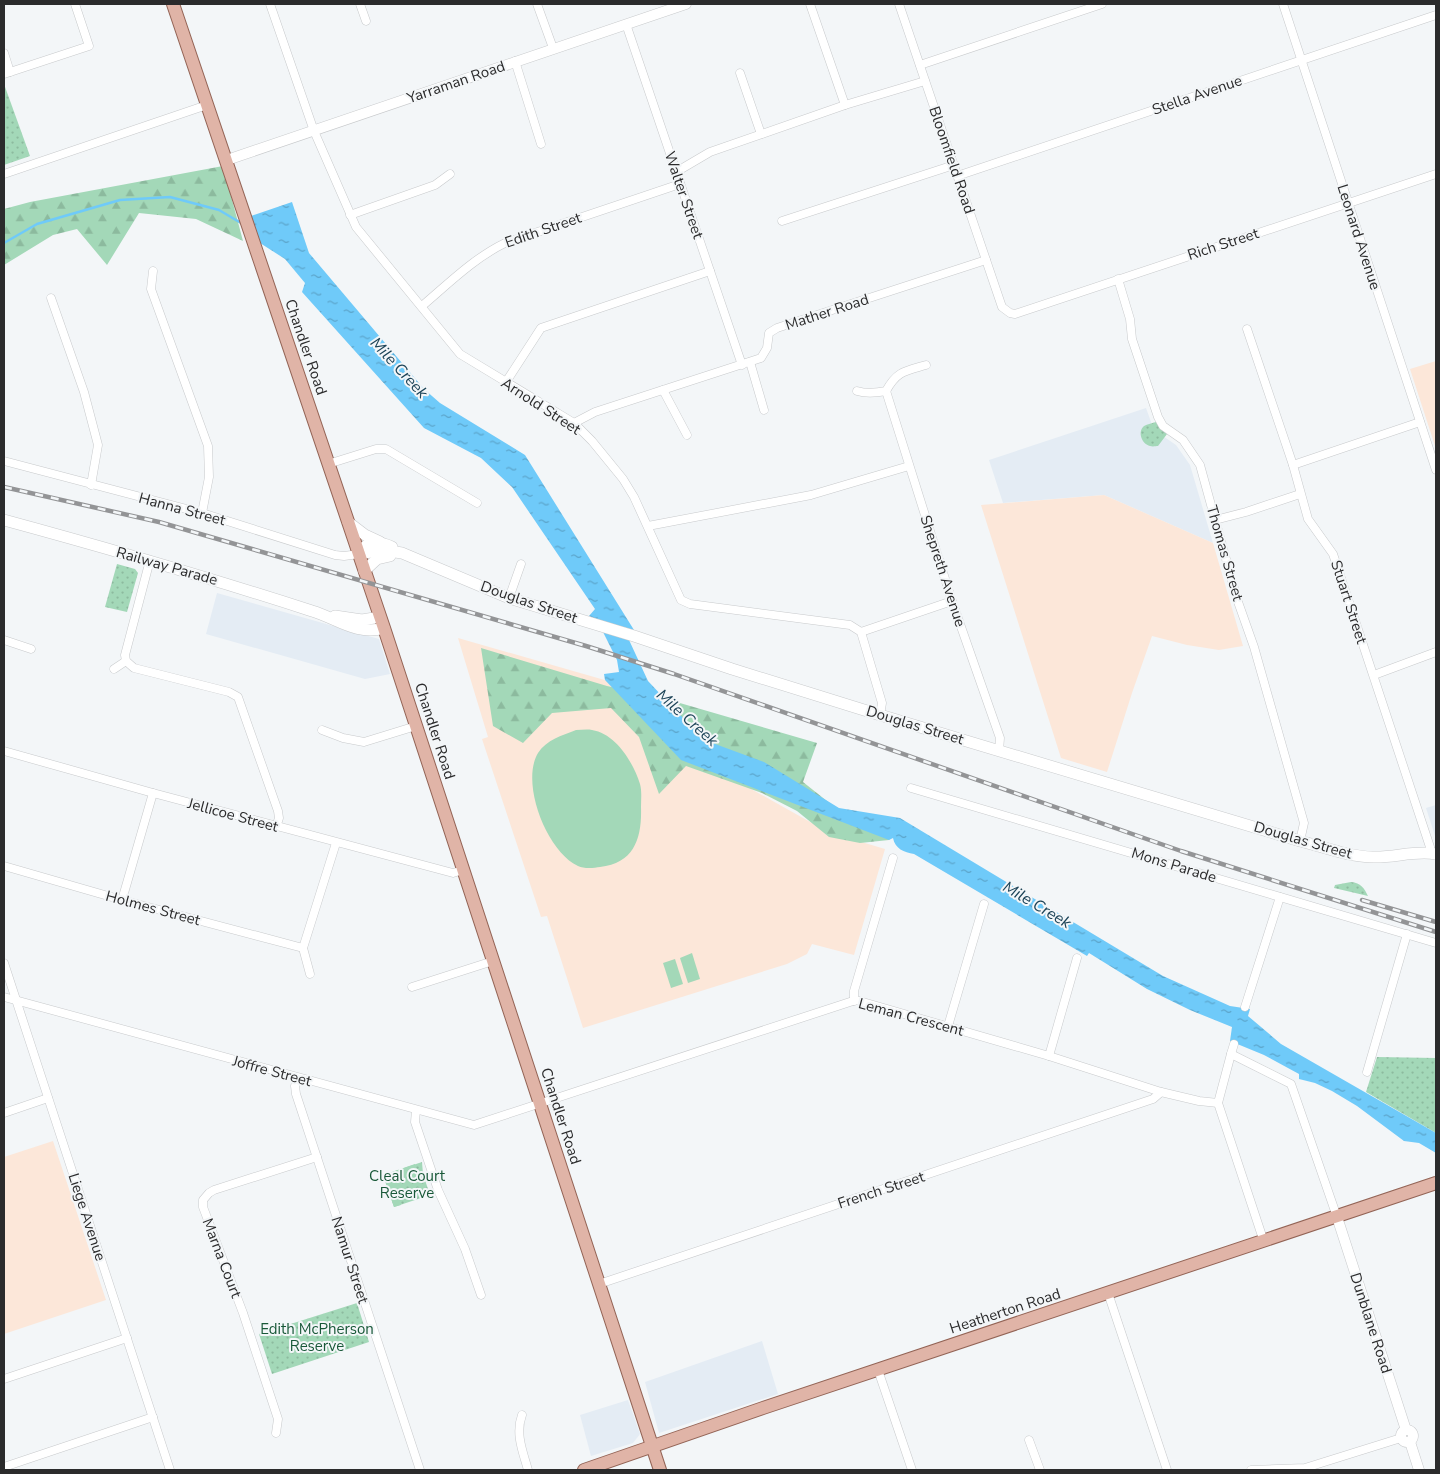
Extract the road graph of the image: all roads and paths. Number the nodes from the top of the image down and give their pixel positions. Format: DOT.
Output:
graph roads {
  1 [pos="75,4"];
  2 [pos="173,4"];
  3 [pos="271,4"];
  4 [pos="360,4"];
  5 [pos="537,4"];
  6 [pos="686,4"];
  7 [pos="810,4"];
  8 [pos="900,4"];
  9 [pos="1102,4"];
  10 [pos="1283,4"];
  11 [pos="1083,6"];
  12 [pos="1436,15"];
  13 [pos="366,21"];
  14 [pos="626,24"];
  15 [pos="552,48"];
  16 [pos="4,53"];
  17 [pos="1301,59"];
  18 [pos="515,61"];
  19 [pos="920,65"];
  20 [pos="7,73"];
  21 [pos="740,73"];
  22 [pos="926,81"];
  23 [pos="208,105"];
  24 [pos="845,105"];
  25 [pos="314,131"];
  26 [pos="761,134"];
  27 [pos="541,144"];
  28 [pos="227,160"];
  29 [pos="954,165"];
  30 [pos="676,172"];
  31 [pos="4,174"];
  32 [pos="450,174"];
  33 [pos="1436,174"];
  34 [pos="957,176"];
  35 [pos="680,184"];
  36 [pos="1348,203"];
  37 [pos="350,215"];
  38 [pos="782,221"];
  39 [pos="986,260"];
  40 [pos="153,270"];
  41 [pos="710,271"];
  42 [pos="1118,279"];
  43 [pos="51,298"];
  44 [pos="422,306"];
  45 [pos="1010,313"];
  46 [pos="1247,329"];
  47 [pos="746,363"];
  48 [pos="926,366"];
  49 [pos="506,382"];
  50 [pos="663,390"];
  51 [pos="857,391"];
  52 [pos="886,391"];
  53 [pos="764,410"];
  54 [pos="1420,422"];
  55 [pos="574,424"];
  56 [pos="687,435"];
  57 [pos="4,461"];
  58 [pos="328,464"];
  59 [pos="1293,465"];
  60 [pos="909,466"];
  61 [pos="1436,470"];
  62 [pos="91,485"];
  63 [pos="1300,494"];
  64 [pos="477,503"];
  65 [pos="202,513"];
  66 [pos="4,520"];
  67 [pos="1215,520"];
  68 [pos="348,522"];
  69 [pos="648,526"];
  70 [pos="385,544"];
  71 [pos="359,554"];
  72 [pos="404,554"];
  73 [pos="150,560"];
  74 [pos="521,564"];
  75 [pos="364,571"];
  76 [pos="509,598"];
  77 [pos="952,602"];
  78 [pos="382,622"];
  79 [pos="861,632"];
  80 [pos="4,640"];
  81 [pos="31,649"];
  82 [pos="1436,652"];
  83 [pos="126,661"];
  84 [pos="114,669"];
  85 [pos="1374,675"];
  86 [pos="880,715"];
  87 [pos="416,726"];
  88 [pos="322,730"];
  89 [pos="4,751"];
  90 [pos="999,751"];
  91 [pos="911,788"];
  92 [pos="153,793"];
  93 [pos="276,827"];
  94 [pos="1300,841"];
  95 [pos="336,843"];
  96 [pos="1433,854"];
  97 [pos="893,858"];
  98 [pos="4,866"];
  99 [pos="463,870"];
  100 [pos="1280,897"];
  101 [pos="122,900"];
  102 [pos="984,904"];
  103 [pos="1407,934"];
  104 [pos="1436,943"];
  105 [pos="303,948"];
  106 [pos="1077,958"];
  107 [pos="493,961"];
  108 [pos="4,963"];
  109 [pos="310,974"];
  110 [pos="412,987"];
  111 [pos="4,997"];
  112 [pos="16,1000"];
  113 [pos="854,1000"];
  114 [pos="1245,1007"];
  115 [pos="948,1026"];
  116 [pos="1234,1044"];
  117 [pos="1231,1054"];
  118 [pos="1049,1056"];
  119 [pos="1367,1072"];
  120 [pos="297,1078"];
  121 [pos="1161,1092"];
  122 [pos="48,1098"];
  123 [pos="540,1104"];
  124 [pos="1218,1105"];
  125 [pos="416,1110"];
  126 [pos="4,1113"];
  127 [pos="317,1157"];
  128 [pos="1436,1184"];
  129 [pos="1337,1217"];
  130 [pos="1264,1242"];
  131 [pos="599,1284"];
  132 [pos="1108,1293"];
  133 [pos="481,1295"];
  134 [pos="127,1338"];
  135 [pos="878,1370"];
  136 [pos="4,1379"];
  137 [pos="522,1415"];
  138 [pos="153,1418"];
  139 [pos="276,1434"];
  140 [pos="1405,1437"];
  141 [pos="1029,1440"];
  142 [pos="653,1448"];
  143 [pos="4,1467"];
  144 [pos="170,1470"];
  145 [pos="420,1470"];
  146 [pos="528,1470"];
  147 [pos="584,1470"];
  148 [pos="660,1470"];
  149 [pos="912,1470"];
  150 [pos="1040,1470"];
  151 [pos="1167,1470"];
  152 [pos="1250,1470"];
  153 [pos="1419,1470"];
  1 -- 20 [label="street"];
  2 -- 23 [label="main road, Chandler Road"];
  3 -- 25 [label="street, Arnold Street"];
  4 -- 13 [label="street"];
  5 -- 15 [label="street"];
  6 -- 14 [label="street, Yarraman Road"];
  7 -- 24 [label="street"];
  8 -- 19 [label="street, Bloomfield Road"];
  9 -- 11 [label="street"];
  10 -- 17 [label="street, Leonard Avenue"];
  11 -- 19 [label="street"];
  12 -- 17 [label="street, Stella Avenue"];
  14 -- 15 [label="street, Yarraman Road"];
  14 -- 30 [label="street, Walter Street"];
  15 -- 18 [label="street, Yarraman Road"];
  16 -- 20 [label="street"];
  17 -- 34 [label="street, Stella Avenue"];
  17 -- 36 [label="street, Leonard Avenue"];
  18 -- 25 [label="street, Yarraman Road"];
  18 -- 27 [label="street"];
  19 -- 22 [label="street, Bloomfield Road"];
  21 -- 26 [label="street"];
  22 -- 24 [label="street"];
  22 -- 29 [label="street, Bloomfield Road"];
  23 -- 28 [label="main road, Chandler Road"];
  23 -- 31 [label="street"];
  24 -- 26 [label="street"];
  25 -- 28 [label="street, Yarraman Road"];
  25 -- 37 [label="street, Arnold Street"];
  26 -- 30 [label="street"];
  28 -- 58 [label="main road, Chandler Road"];
  29 -- 34 [label="street, Bloomfield Road"];
  29 -- 38 [label="street"];
  30 -- 35 [label="street, Walter Street"];
  32 -- 37 [label="street"];
  33 -- 36 [label="street, Rich Street"];
  34 -- 39 [label="street, Bloomfield Road"];
  35 -- 41 [label="street, Walter Street"];
  35 -- 44 [label="street, Edith Street"];
  36 -- 42 [label="street, Rich Street"];
  36 -- 54 [label="street, Leonard Avenue"];
  37 -- 44 [label="street, Arnold Street"];
  39 -- 45 [label="street, Bloomfield Road"];
  39 -- 47 [label="street, Mather Road"];
  40 -- 65 [label="street"];
  41 -- 47 [label="street, Walter Street"];
  41 -- 49 [label="street"];
  42 -- 45 [label="street, Rich Street"];
  42 -- 67 [label="street, Thomas Street"];
  43 -- 62 [label="street"];
  44 -- 49 [label="street, Arnold Street"];
  46 -- 59 [label="street, Stuart Street"];
  47 -- 50 [label="street, Mather Road"];
  47 -- 53 [label="street, Walter Street"];
  48 -- 52 [label="street"];
  49 -- 55 [label="street, Arnold Street"];
  50 -- 55 [label="street, Mather Road"];
  50 -- 56 [label="street"];
  51 -- 52 [label="street"];
  52 -- 60 [label="street, Shepreth Avenue"];
  54 -- 59 [label="street"];
  54 -- 61 [label="street, Leonard Avenue"];
  55 -- 69 [label="street, Arnold Street"];
  57 -- 62 [label="street, Hanna Street"];
  58 -- 64 [label="street"];
  58 -- 68 [label="main road, Chandler Road"];
  59 -- 63 [label="street, Stuart Street"];
  60 -- 69 [label="street"];
  60 -- 77 [label="street, Shepreth Avenue"];
  62 -- 65 [label="street, Hanna Street"];
  63 -- 67 [label="street"];
  63 -- 85 [label="street, Stuart Street"];
  65 -- 71 [label="street, Hanna Street"];
  66 -- 73 [label="main road, Railway Parade"];
  67 -- 94 [label="street, Thomas Street"];
  68 -- 70 [label="main road, Douglas Street"];
  68 -- 71 [label="main road, Chandler Road"];
  69 -- 79 [label="street, Arnold Street"];
  70 -- 71 [label="main road"];
  70 -- 72 [label="main road, Douglas Street"];
  71 -- 72 [label="main road, Douglas Street"];
  71 -- 75 [label="main road, Chandler Road"];
  72 -- 75 [label="main road"];
  72 -- 76 [label="main road, Douglas Street"];
  73 -- 78 [label="main road, Railway Parade"];
  73 -- 83 [label="street"];
  74 -- 76 [label="street"];
  75 -- 78 [label="main road, Chandler Road"];
  76 -- 86 [label="main road, Douglas Street"];
  77 -- 79 [label="street"];
  77 -- 90 [label="street, Shepreth Avenue"];
  78 -- 87 [label="main road, Chandler Road"];
  79 -- 86 [label="street"];
  80 -- 81 [label="street"];
  82 -- 85 [label="street"];
  83 -- 84 [label="street"];
  83 -- 93 [label="street"];
  85 -- 96 [label="street, Stuart Street"];
  86 -- 90 [label="main road, Douglas Street"];
  87 -- 88 [label="street"];
  87 -- 99 [label="main road, Chandler Road"];
  89 -- 92 [label="street, Jellicoe Street"];
  90 -- 94 [label="main road, Douglas Street"];
  91 -- 100 [label="street, Mons Parade"];
  92 -- 93 [label="street, Jellicoe Street"];
  92 -- 101 [label="street"];
  93 -- 95 [label="street, Jellicoe Street"];
  94 -- 96 [label="main road, Douglas Street"];
  95 -- 99 [label="street, Jellicoe Street"];
  95 -- 105 [label="street"];
  97 -- 113 [label="street"];
  98 -- 101 [label="street, Holmes Street"];
  99 -- 107 [label="main road, Chandler Road"];
  100 -- 103 [label="street, Mons Parade"];
  100 -- 114 [label="street"];
  101 -- 105 [label="street, Holmes Street"];
  102 -- 115 [label="street"];
  103 -- 104 [label="street, Mons Parade"];
  103 -- 119 [label="street"];
  105 -- 109 [label="street"];
  106 -- 118 [label="street"];
  107 -- 110 [label="street"];
  107 -- 123 [label="main road, Chandler Road"];
  108 -- 112 [label="street, Liege Avenue"];
  111 -- 112 [label="street, Joffre Street"];
  112 -- 120 [label="street, Joffre Street"];
  112 -- 122 [label="street, Liege Avenue"];
  113 -- 115 [label="street, Leman Crescent"];
  113 -- 123 [label="street, Leman Crescent"];
  115 -- 118 [label="street, Leman Crescent"];
  116 -- 117 [label="street"];
  117 -- 124 [label="street"];
  117 -- 129 [label="street"];
  118 -- 121 [label="street, Leman Crescent"];
  120 -- 125 [label="street, Joffre Street"];
  120 -- 127 [label="street, Namur Street"];
  121 -- 124 [label="street, Leman Crescent"];
  121 -- 131 [label="street, French Street"];
  122 -- 126 [label="street"];
  122 -- 134 [label="street, Liege Avenue"];
  123 -- 125 [label="street, Joffre Street"];
  123 -- 131 [label="main road, Chandler Road"];
  124 -- 130 [label="street"];
  125 -- 133 [label="street"];
  127 -- 139 [label="street, Marna Court"];
  127 -- 145 [label="street, Namur Street"];
  128 -- 129 [label="main road, Heatherton Road"];
  129 -- 130 [label="main road, Heatherton Road"];
  129 -- 140 [label="street, Dunblane Road"];
  130 -- 132 [label="main road, Heatherton Road"];
  131 -- 142 [label="main road, Chandler Road"];
  132 -- 135 [label="main road, Heatherton Road"];
  132 -- 151 [label="street"];
  134 -- 136 [label="street"];
  134 -- 138 [label="street, Liege Avenue"];
  135 -- 142 [label="main road, Heatherton Road"];
  135 -- 149 [label="street"];
  137 -- 146 [label="street"];
  138 -- 143 [label="street"];
  138 -- 144 [label="street, Liege Avenue"];
  140 -- 152 [label="street"];
  140 -- 153 [label="street, Dunblane Road"];
  141 -- 150 [label="street"];
  142 -- 147 [label="main road, Heatherton Road"];
  142 -- 148 [label="main road, Chandler Road"];
}
